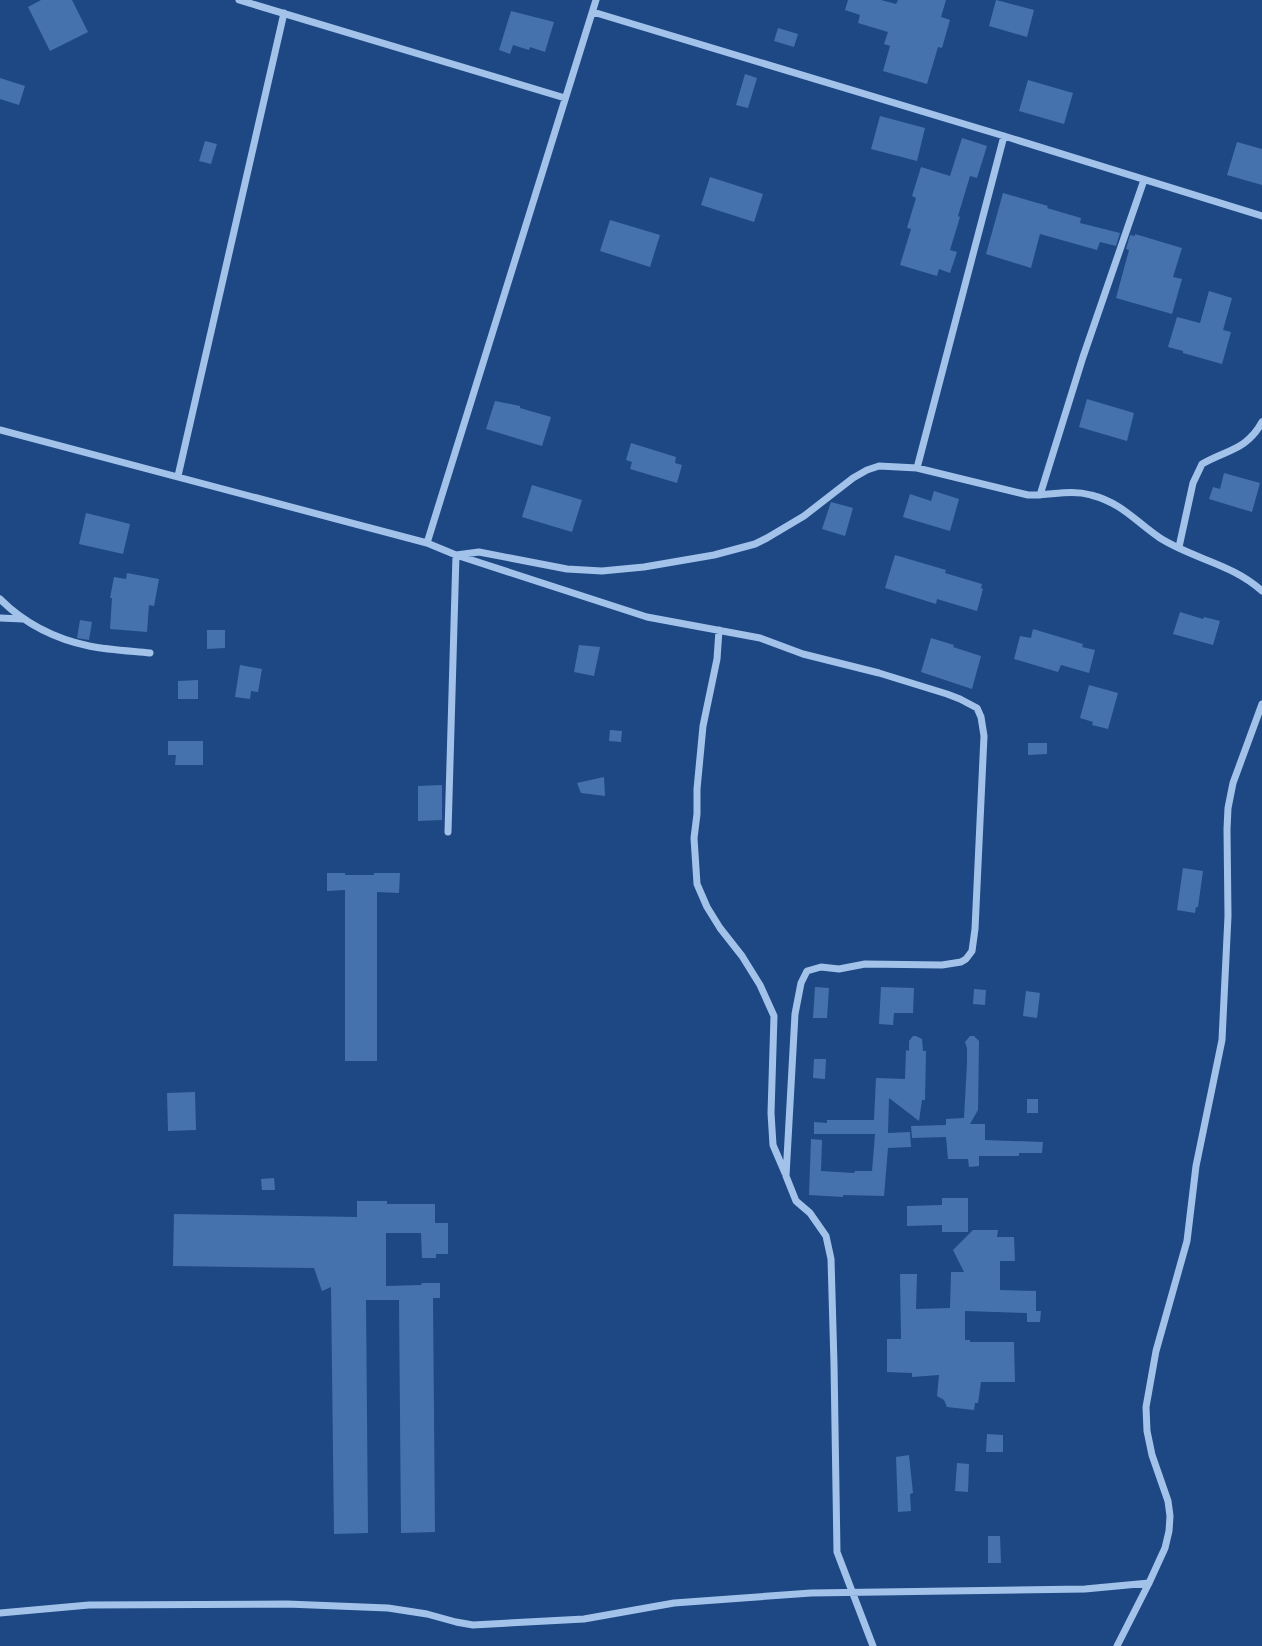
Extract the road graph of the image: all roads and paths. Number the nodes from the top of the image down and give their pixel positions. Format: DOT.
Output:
graph roads {
  1 [pos="239,0"];
  2 [pos="596,0"];
  3 [pos="593,12"];
  4 [pos="284,13"];
  5 [pos="565,98"];
  6 [pos="1004,136"];
  7 [pos="1144,180"];
  8 [pos="1262,216"];
  9 [pos="1262,422"];
  10 [pos="0,430"];
  11 [pos="916,468"];
  12 [pos="178,476"];
  13 [pos="1040,495"];
  14 [pos="427,542"];
  15 [pos="1178,547"];
  16 [pos="456,555"];
  17 [pos="1262,591"];
  18 [pos="0,599"];
  19 [pos="0,618"];
  20 [pos="22,619"];
  21 [pos="719,630"];
  22 [pos="150,653"];
  23 [pos="1262,704"];
  24 [pos="448,832"];
  25 [pos="786,1176"];
  26 [pos="1149,1583"];
  27 [pos="851,1592"];
  28 [pos="0,1613"];
  29 [pos="873,1646"];
  30 [pos="1117,1646"];
  1 -- 4 [label="street"];
  2 -- 3 [label="street"];
  3 -- 5 [label="street"];
  3 -- 6 [label="street"];
  4 -- 5 [label="street"];
  4 -- 12 [label="street"];
  5 -- 14 [label="street"];
  6 -- 7 [label="street"];
  6 -- 11 [label="street"];
  7 -- 8 [label="street"];
  7 -- 13 [label="street"];
  9 -- 15 [label="street"];
  10 -- 12 [label="street"];
  11 -- 13 [label="street"];
  11 -- 16 [label="street"];
  12 -- 14 [label="street"];
  13 -- 15 [label="street"];
  14 -- 16 [label="street"];
  15 -- 17 [label="street"];
  16 -- 21 [label="street"];
  16 -- 24 [label="street"];
  18 -- 20 [label="street"];
  19 -- 20 [label="street"];
  20 -- 22 [label="street"];
  21 -- 25 [label="street"];
  21 -- 25 [label="street"];
  23 -- 26 [label="street"];
  25 -- 27 [label="street"];
  26 -- 27 [label="street"];
  26 -- 30 [label="street"];
  27 -- 28 [label="street"];
  27 -- 29 [label="street"];
}
